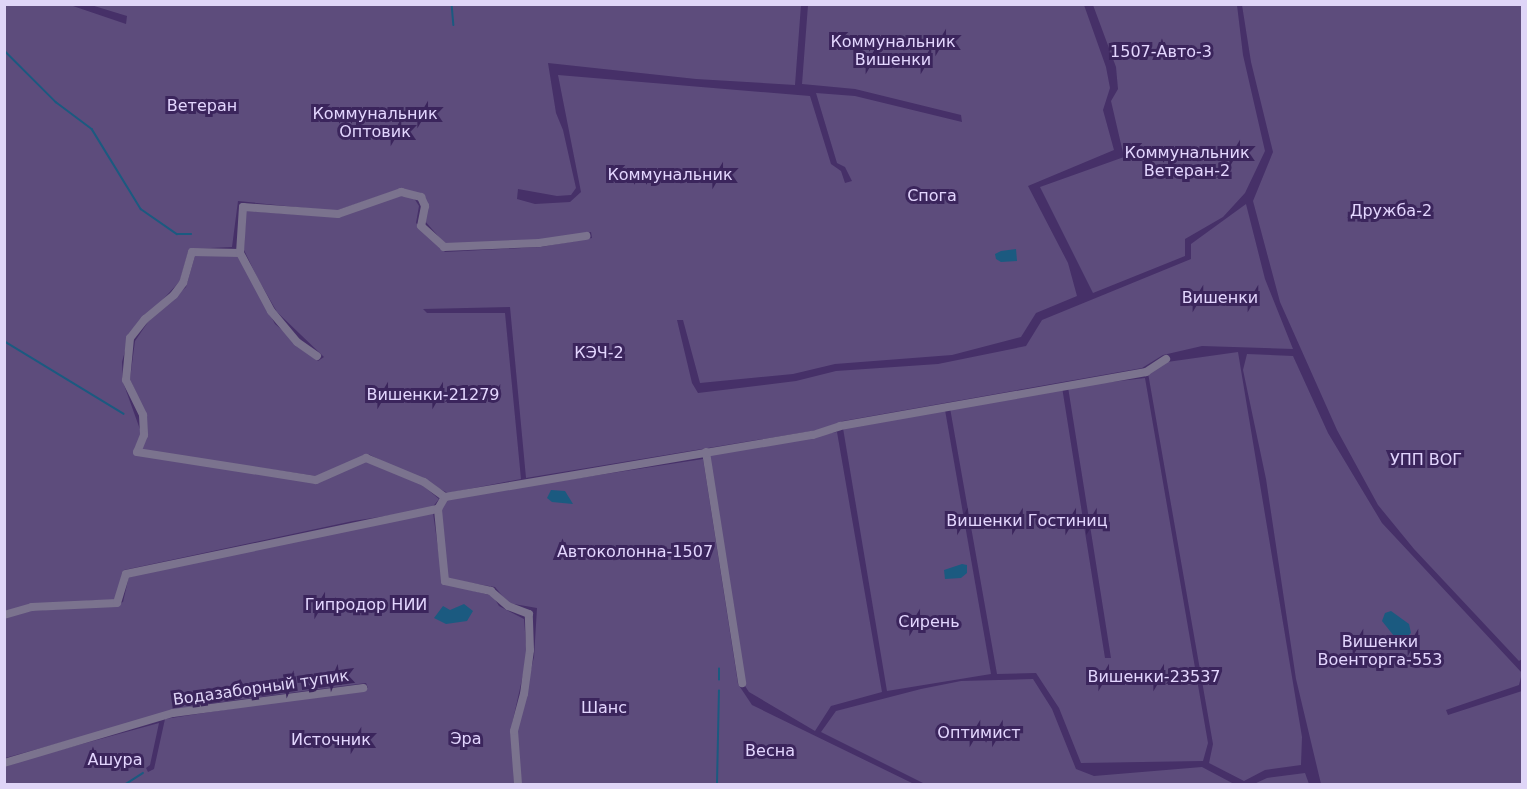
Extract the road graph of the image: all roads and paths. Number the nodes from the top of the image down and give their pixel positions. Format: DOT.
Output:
graph roads {
  1 [pos="586,236"];
  2 [pos="240,253"];
  3 [pos="316,356"];
  4 [pos="1166,359"];
  5 [pos="706,452"];
  6 [pos="445,497"];
  7 [pos="438,509"];
  8 [pos="4,615"];
  9 [pos="742,683"];
  10 [pos="363,688"];
  11 [pos="4,763"];
  12 [pos="518,784"];
  1 -- 2 [label="street"];
  2 -- 3 [label="street"];
  2 -- 6 [label="street"];
  4 -- 5 [label="street"];
  5 -- 6 [label="street"];
  5 -- 9 [label="street"];
  6 -- 7 [label="street"];
  7 -- 8 [label="street"];
  7 -- 12 [label="street"];
  10 -- 11 [label="street, Водазаборный тупик"];
}
